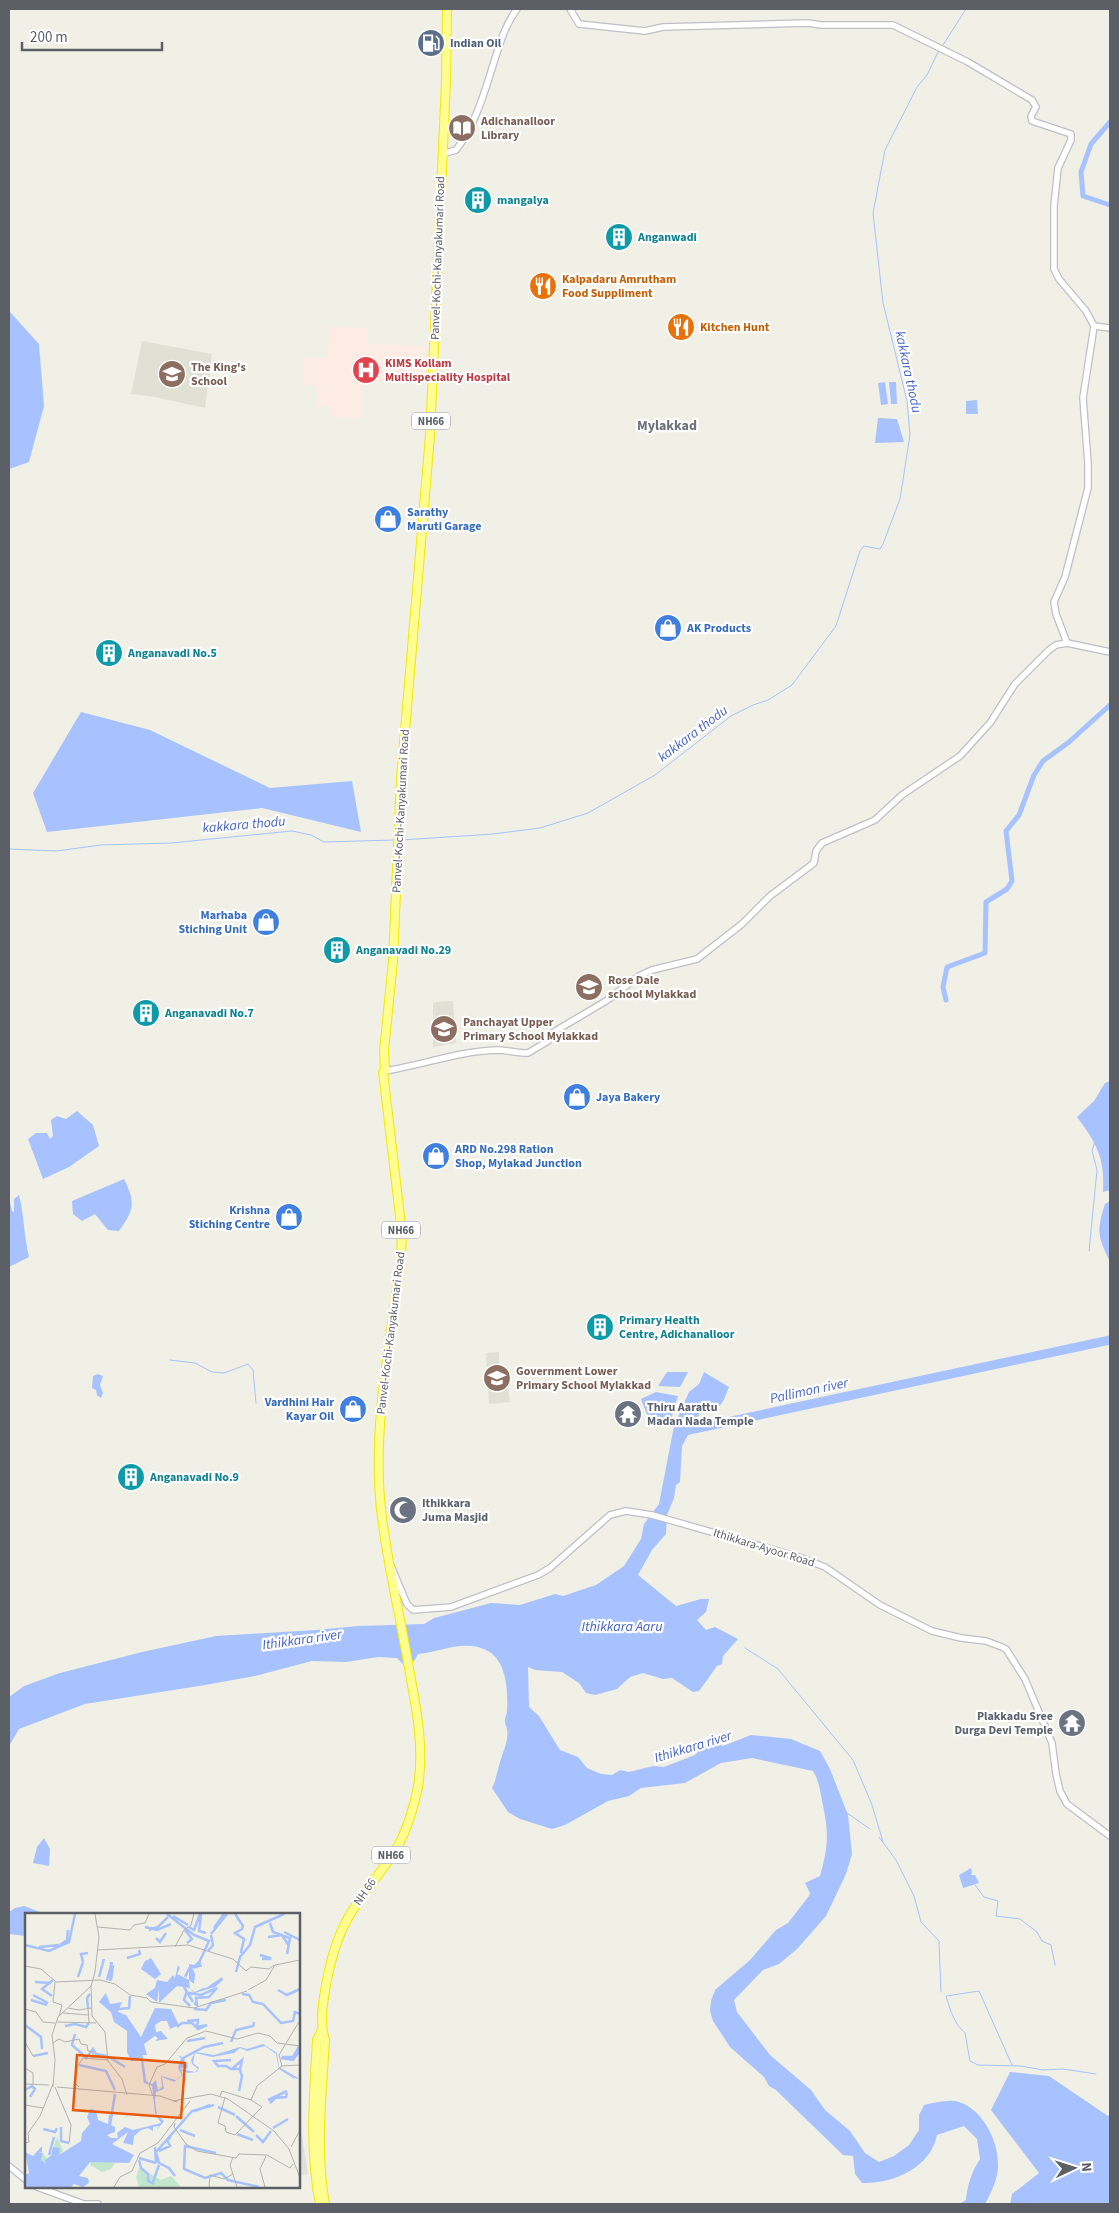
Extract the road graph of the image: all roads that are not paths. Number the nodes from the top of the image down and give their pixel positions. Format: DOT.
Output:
graph roads {
  1 [pos="447,9"];
  2 [pos="517,9"];
  3 [pos="570,9"];
  4 [pos="443,154"];
  5 [pos="1094,326"];
  6 [pos="1110,328"];
  7 [pos="1068,643"];
  8 [pos="1110,652"];
  9 [pos="386,1071"];
  10 [pos="389,1562"];
  11 [pos="409,1669"];
  12 [pos="1110,1836"];
  13 [pos="322,2030"];
  14 [pos="9,2166"];
  15 [pos="25,2179"];
  16 [pos="40,2188"];
  17 [pos="98,2204"];
  18 [pos="320,2204"];
  19 [pos="326,2204"];
  1 -- 4 [label="highway, Panvel-Kochi-Kanyakumari Road / NH66"];
  2 -- 4 [label="main road"];
  3 -- 5 [label="main road"];
  4 -- 9 [label="highway, Panvel-Kochi-Kanyakumari Road / NH66"];
  5 -- 6 [label="main road"];
  5 -- 7 [label="main road"];
  7 -- 8 [label="main road"];
  7 -- 9 [label="main road"];
  9 -- 10 [label="highway, Panvel-Kochi-Kanyakumari Road / NH66"];
  10 -- 11 [label="highway, Panvel-Kochi-Kanyakumari Road / NH66"];
  10 -- 12 [label="main road, Ithikkara-Ayoor Road"];
  11 -- 13 [label="highway, NH 66 / NH66"];
  13 -- 18 [label="highway, NH 66 / NH66"];
  13 -- 19 [label="highway, NH 66 / NH66"];
  14 -- 15 [label="main road"];
  16 -- 17 [label="main road"];
}
